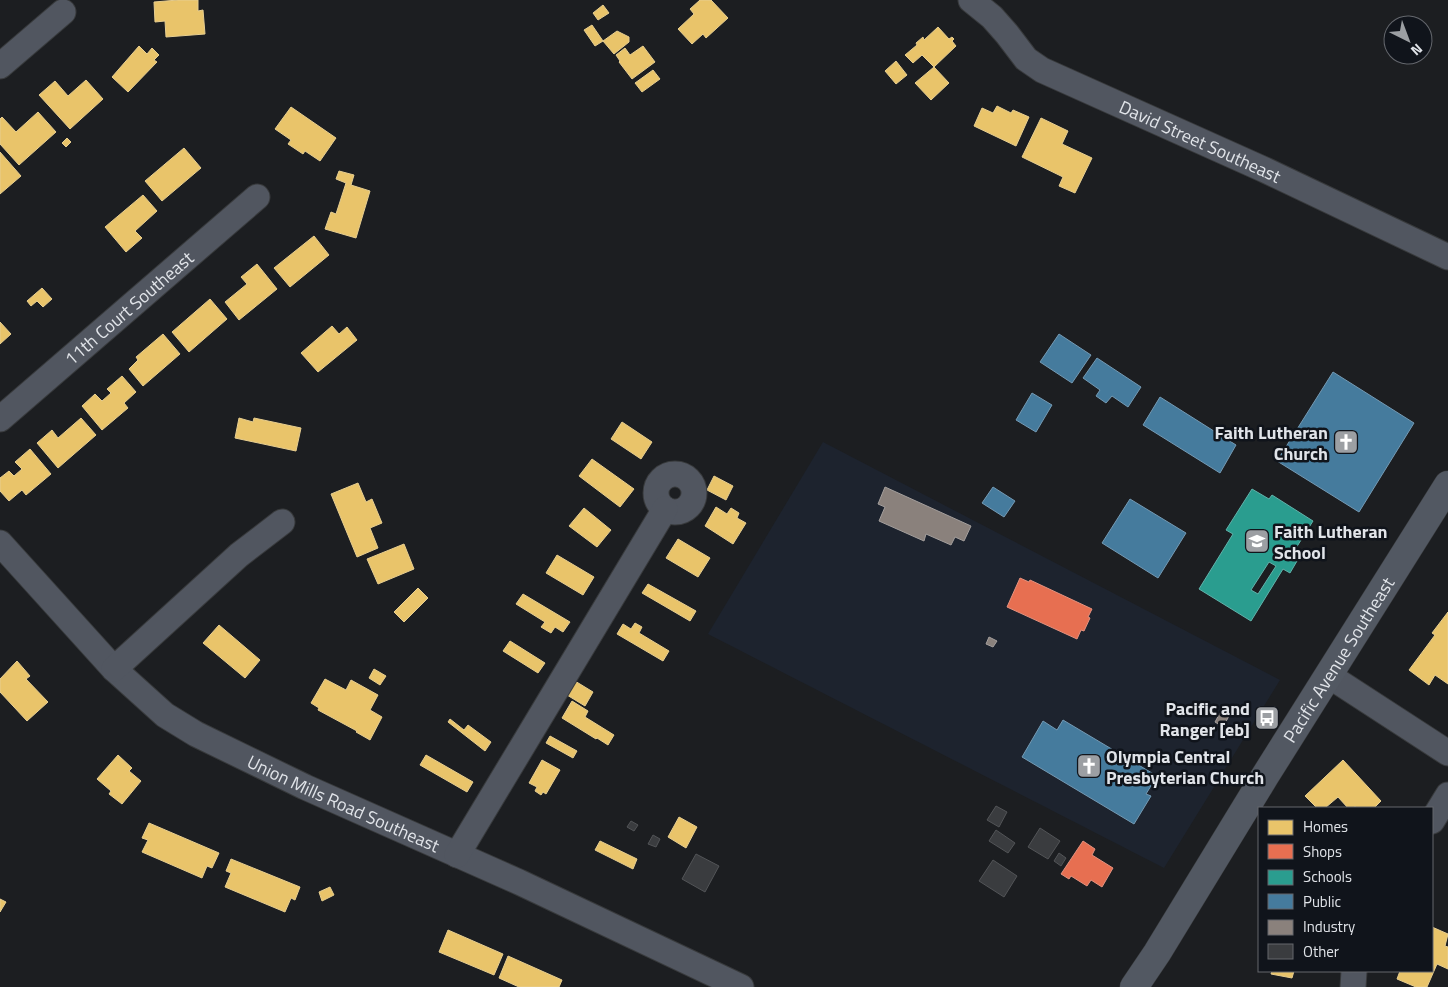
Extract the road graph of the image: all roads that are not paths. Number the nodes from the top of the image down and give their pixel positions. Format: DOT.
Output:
graph roads {
  1 [pos="971,0"];
  2 [pos="992,9"];
  3 [pos="64,12"];
  4 [pos="0,66"];
  5 [pos="257,197"];
  6 [pos="1448,257"];
  7 [pos="0,419"];
  8 [pos="1448,485"];
  9 [pos="665,509"];
  10 [pos="282,522"];
  11 [pos="0,543"];
  12 [pos="114,669"];
  13 [pos="1328,675"];
  14 [pos="1448,753"];
  15 [pos="1448,795"];
  16 [pos="1433,819"];
  17 [pos="457,855"];
  18 [pos="1354,972"];
  19 [pos="741,987"];
  20 [pos="1134,987"];
  21 [pos="1353,987"];
  1 -- 2 [label="street, David Street Southeast"];
  2 -- 6 [label="street, David Street Southeast"];
  3 -- 4 [label="street"];
  5 -- 7 [label="street, 11th Court Southeast"];
  8 -- 13 [label="main road, Pacific Avenue Southeast"];
  9 -- 17 [label="street"];
  10 -- 12 [label="street"];
  11 -- 12 [label="street, Union Mills Road Southeast"];
  12 -- 17 [label="street, Union Mills Road Southeast"];
  13 -- 14 [label="street"];
  13 -- 20 [label="main road, Pacific Avenue Southeast"];
  15 -- 16 [label="street"];
  17 -- 19 [label="street, Union Mills Road Southeast"];
  18 -- 21 [label="street"];
}
